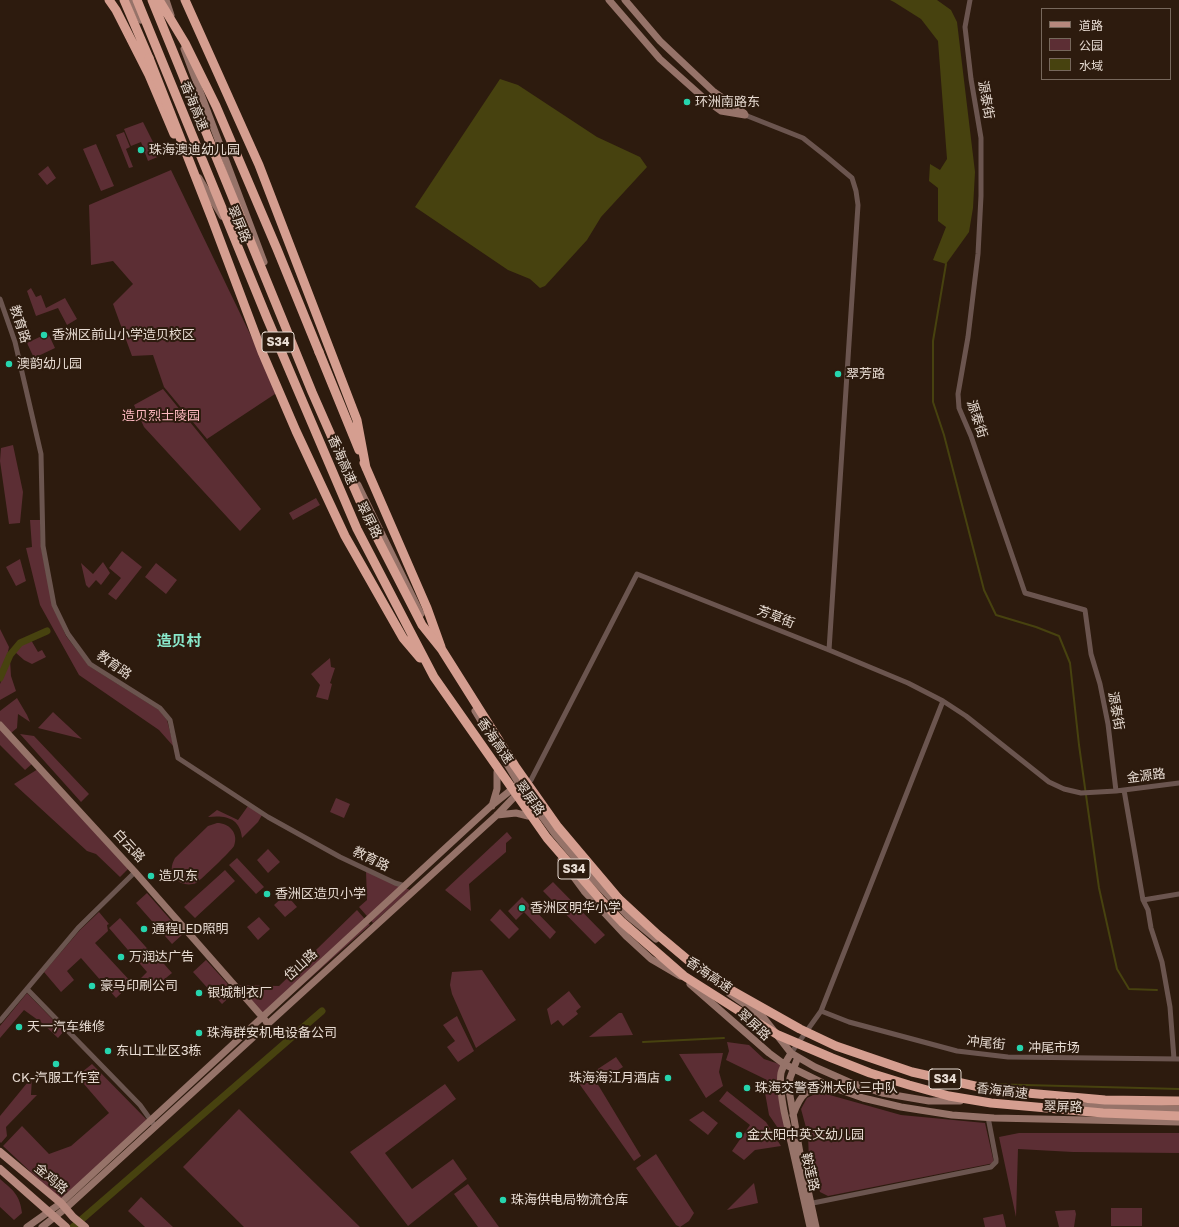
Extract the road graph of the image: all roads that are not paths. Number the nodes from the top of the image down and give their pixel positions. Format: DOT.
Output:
graph roads {
  1 [pos="109,0"];
  2 [pos="124,0"];
  3 [pos="132,0"];
  4 [pos="137,0"];
  5 [pos="152,0"];
  6 [pos="160,0"];
  7 [pos="166,0"];
  8 [pos="184,0"];
  9 [pos="609,0"];
  10 [pos="625,0"];
  11 [pos="970,0"];
  12 [pos="746,115"];
  13 [pos="178,142"];
  14 [pos="225,221"];
  15 [pos="0,299"];
  16 [pos="366,468"];
  17 [pos="442,650"];
  18 [pos="829,650"];
  19 [pos="434,677"];
  20 [pos="943,701"];
  21 [pos="0,725"];
  22 [pos="497,772"];
  23 [pos="1179,783"];
  24 [pos="520,786"];
  25 [pos="1124,790"];
  26 [pos="510,791"];
  27 [pos="1116,791"];
  28 [pos="514,798"];
  29 [pos="492,806"];
  30 [pos="497,815"];
  31 [pos="528,816"];
  32 [pos="135,872"];
  33 [pos="405,886"];
  34 [pos="1179,894"];
  35 [pos="1143,900"];
  36 [pos="27,989"];
  37 [pos="821,1011"];
  38 [pos="262,1017"];
  39 [pos="0,1021"];
  40 [pos="268,1024"];
  41 [pos="795,1055"];
  42 [pos="1176,1060"];
  43 [pos="784,1064"];
  44 [pos="793,1069"];
  45 [pos="829,1086"];
  46 [pos="882,1093"];
  47 [pos="1179,1101"];
  48 [pos="880,1103"];
  49 [pos="1179,1109"];
  50 [pos="793,1116"];
  51 [pos="1179,1116"];
  52 [pos="988,1117"];
  53 [pos="1179,1122"];
  54 [pos="153,1123"];
  55 [pos="0,1152"];
  56 [pos="0,1169"];
  57 [pos="808,1204"];
  58 [pos="63,1205"];
  59 [pos="51,1214"];
  60 [pos="64,1225"];
  61 [pos="27,1227"];
  62 [pos="42,1227"];
  63 [pos="85,1227"];
  64 [pos="810,1227"];
  65 [pos="816,1227"];
  1 -- 13 [label="highway"];
  2 -- 19 [label="highway, bridge"];
  3 -- 14 [label="main road, 翠屏路"];
  4 -- 19 [label="highway, 香海高速 / S34, bridge"];
  5 -- 17 [label="highway, 香海高速 / S34, bridge"];
  6 -- 16 [label="highway, bridge"];
  7 -- 24 [label="main road, 翠屏路"];
  8 -- 16 [label="highway"];
  9 -- 12 [label="main road"];
  10 -- 12 [label="main road"];
  11 -- 27 [label="street, 源泰街"];
  12 -- 18 [label="street"];
  13 -- 14 [label="main road"];
  14 -- 22 [label="main road, 翠屏路"];
  15 -- 33 [label="street, 教育路"];
  16 -- 17 [label="highway"];
  17 -- 47 [label="highway, 香海高速 / S34, bridge"];
  18 -- 20 [label="street, 芳草街"];
  18 -- 24 [label="street, 芳草街"];
  19 -- 51 [label="highway, 香海高速 / S34, bridge"];
  20 -- 27 [label="street, 芳草街"];
  20 -- 37 [label="street"];
  21 -- 32 [label="main road, 白云路"];
  22 -- 26 [label="main road, 翠屏路"];
  22 -- 29 [label="main road"];
  23 -- 25 [label="street, 金源路"];
  24 -- 26 [label="main road, 岱山路"];
  24 -- 28 [label="main road, 岱山路"];
  24 -- 41 [label="main road, 翠屏路"];
  25 -- 27 [label="street, 金源路"];
  25 -- 35 [label="street"];
  26 -- 28 [label="main road, 翠屏路"];
  26 -- 29 [label="main road, 岱山路"];
  28 -- 30 [label="main road, 岱山路"];
  28 -- 31 [label="main road, 翠屏路"];
  29 -- 33 [label="main road, 岱山路"];
  30 -- 31 [label="main road"];
  30 -- 40 [label="main road, 岱山路"];
  31 -- 43 [label="main road, 翠屏路"];
  32 -- 36 [label="street"];
  32 -- 38 [label="main road, 白云路"];
  33 -- 38 [label="main road, 岱山路"];
  34 -- 35 [label="street"];
  35 -- 42 [label="street"];
  36 -- 39 [label="street"];
  36 -- 54 [label="street"];
  37 -- 41 [label="street"];
  37 -- 42 [label="street, 冲尾街"];
  38 -- 40 [label="main road, 白云路"];
  38 -- 54 [label="main road, 岱山路"];
  40 -- 54 [label="main road, 岱山路"];
  41 -- 43 [label="main road, 鞍莲路"];
  41 -- 44 [label="main road, 鞍莲路"];
  41 -- 46 [label="main road, 翠屏路"];
  43 -- 44 [label="main road, 翠屏路"];
  43 -- 57 [label="main road, 鞍莲路"];
  44 -- 45 [label="main road, 翠屏路"];
  44 -- 50 [label="main road, 鞍莲路"];
  45 -- 48 [label="main road, 翠屏路"];
  45 -- 50 [label="main road"];
  46 -- 48 [label="main road"];
  46 -- 49 [label="main road, 翠屏路"];
  48 -- 52 [label="main road, 翠屏路"];
  50 -- 57 [label="main road, 鞍莲路"];
  52 -- 53 [label="main road, 翠屏路"];
  52 -- 57 [label="street"];
  54 -- 58 [label="main road, 岱山路"];
  55 -- 58 [label="main road, 金鸡路"];
  56 -- 59 [label="main road, 金鸡路"];
  57 -- 64 [label="main road, 鞍莲路"];
  57 -- 65 [label="main road, 鞍莲路"];
  58 -- 59 [label="main road, 岱山路"];
  58 -- 63 [label="main road, 金鸡路"];
  59 -- 60 [label="main road, 金鸡路"];
  59 -- 61 [label="main road, 岱山路"];
  59 -- 62 [label="main road, 岱山路"];
}
